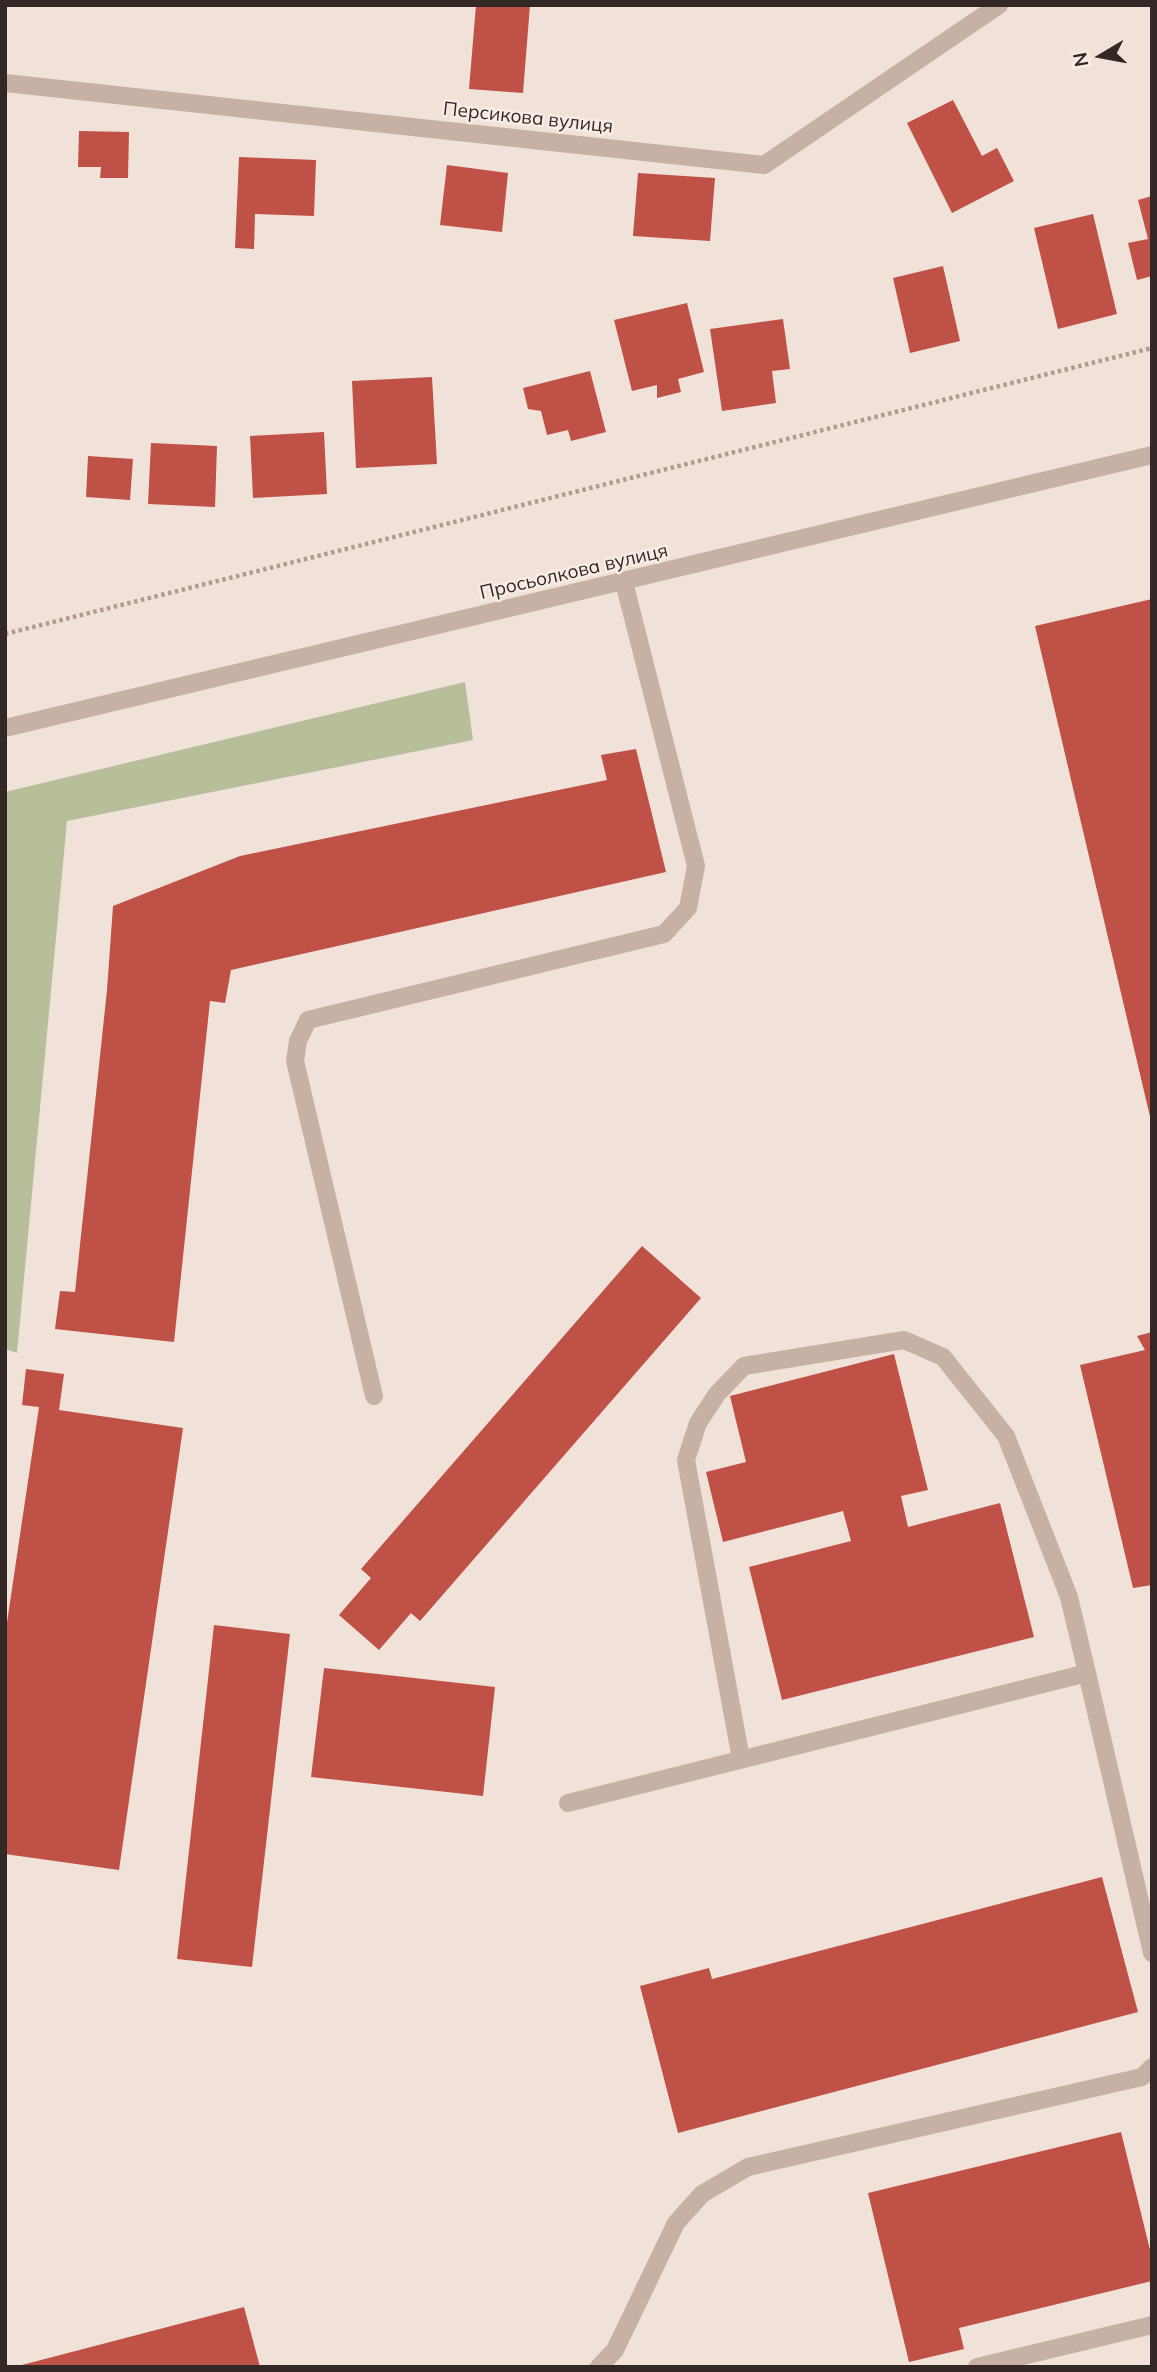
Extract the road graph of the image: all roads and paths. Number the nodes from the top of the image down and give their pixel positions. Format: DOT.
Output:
graph roads {
  1 [pos="999,5"];
  2 [pos="5,83"];
  3 [pos="1152,348"];
  4 [pos="1152,455"];
  5 [pos="624,582"];
  6 [pos="5,634"];
  7 [pos="5,728"];
  8 [pos="374,1396"];
  9 [pos="1087,1674"];
  10 [pos="741,1759"];
  11 [pos="568,1802"];
  12 [pos="1152,1953"];
  13 [pos="1152,2067"];
  14 [pos="1152,2325"];
  15 [pos="599,2367"];
  16 [pos="977,2367"];
  1 -- 2 [label="street, Персикова вулиця"];
  3 -- 6 [label="path"];
  4 -- 5 [label="street, Просьолкова вулиця"];
  5 -- 7 [label="street, Просьолкова вулиця"];
  5 -- 8 [label="street"];
  9 -- 10 [label="street"];
  9 -- 10 [label="street"];
  9 -- 12 [label="street"];
  10 -- 11 [label="street"];
  13 -- 15 [label="street"];
  14 -- 16 [label="street"];
}
